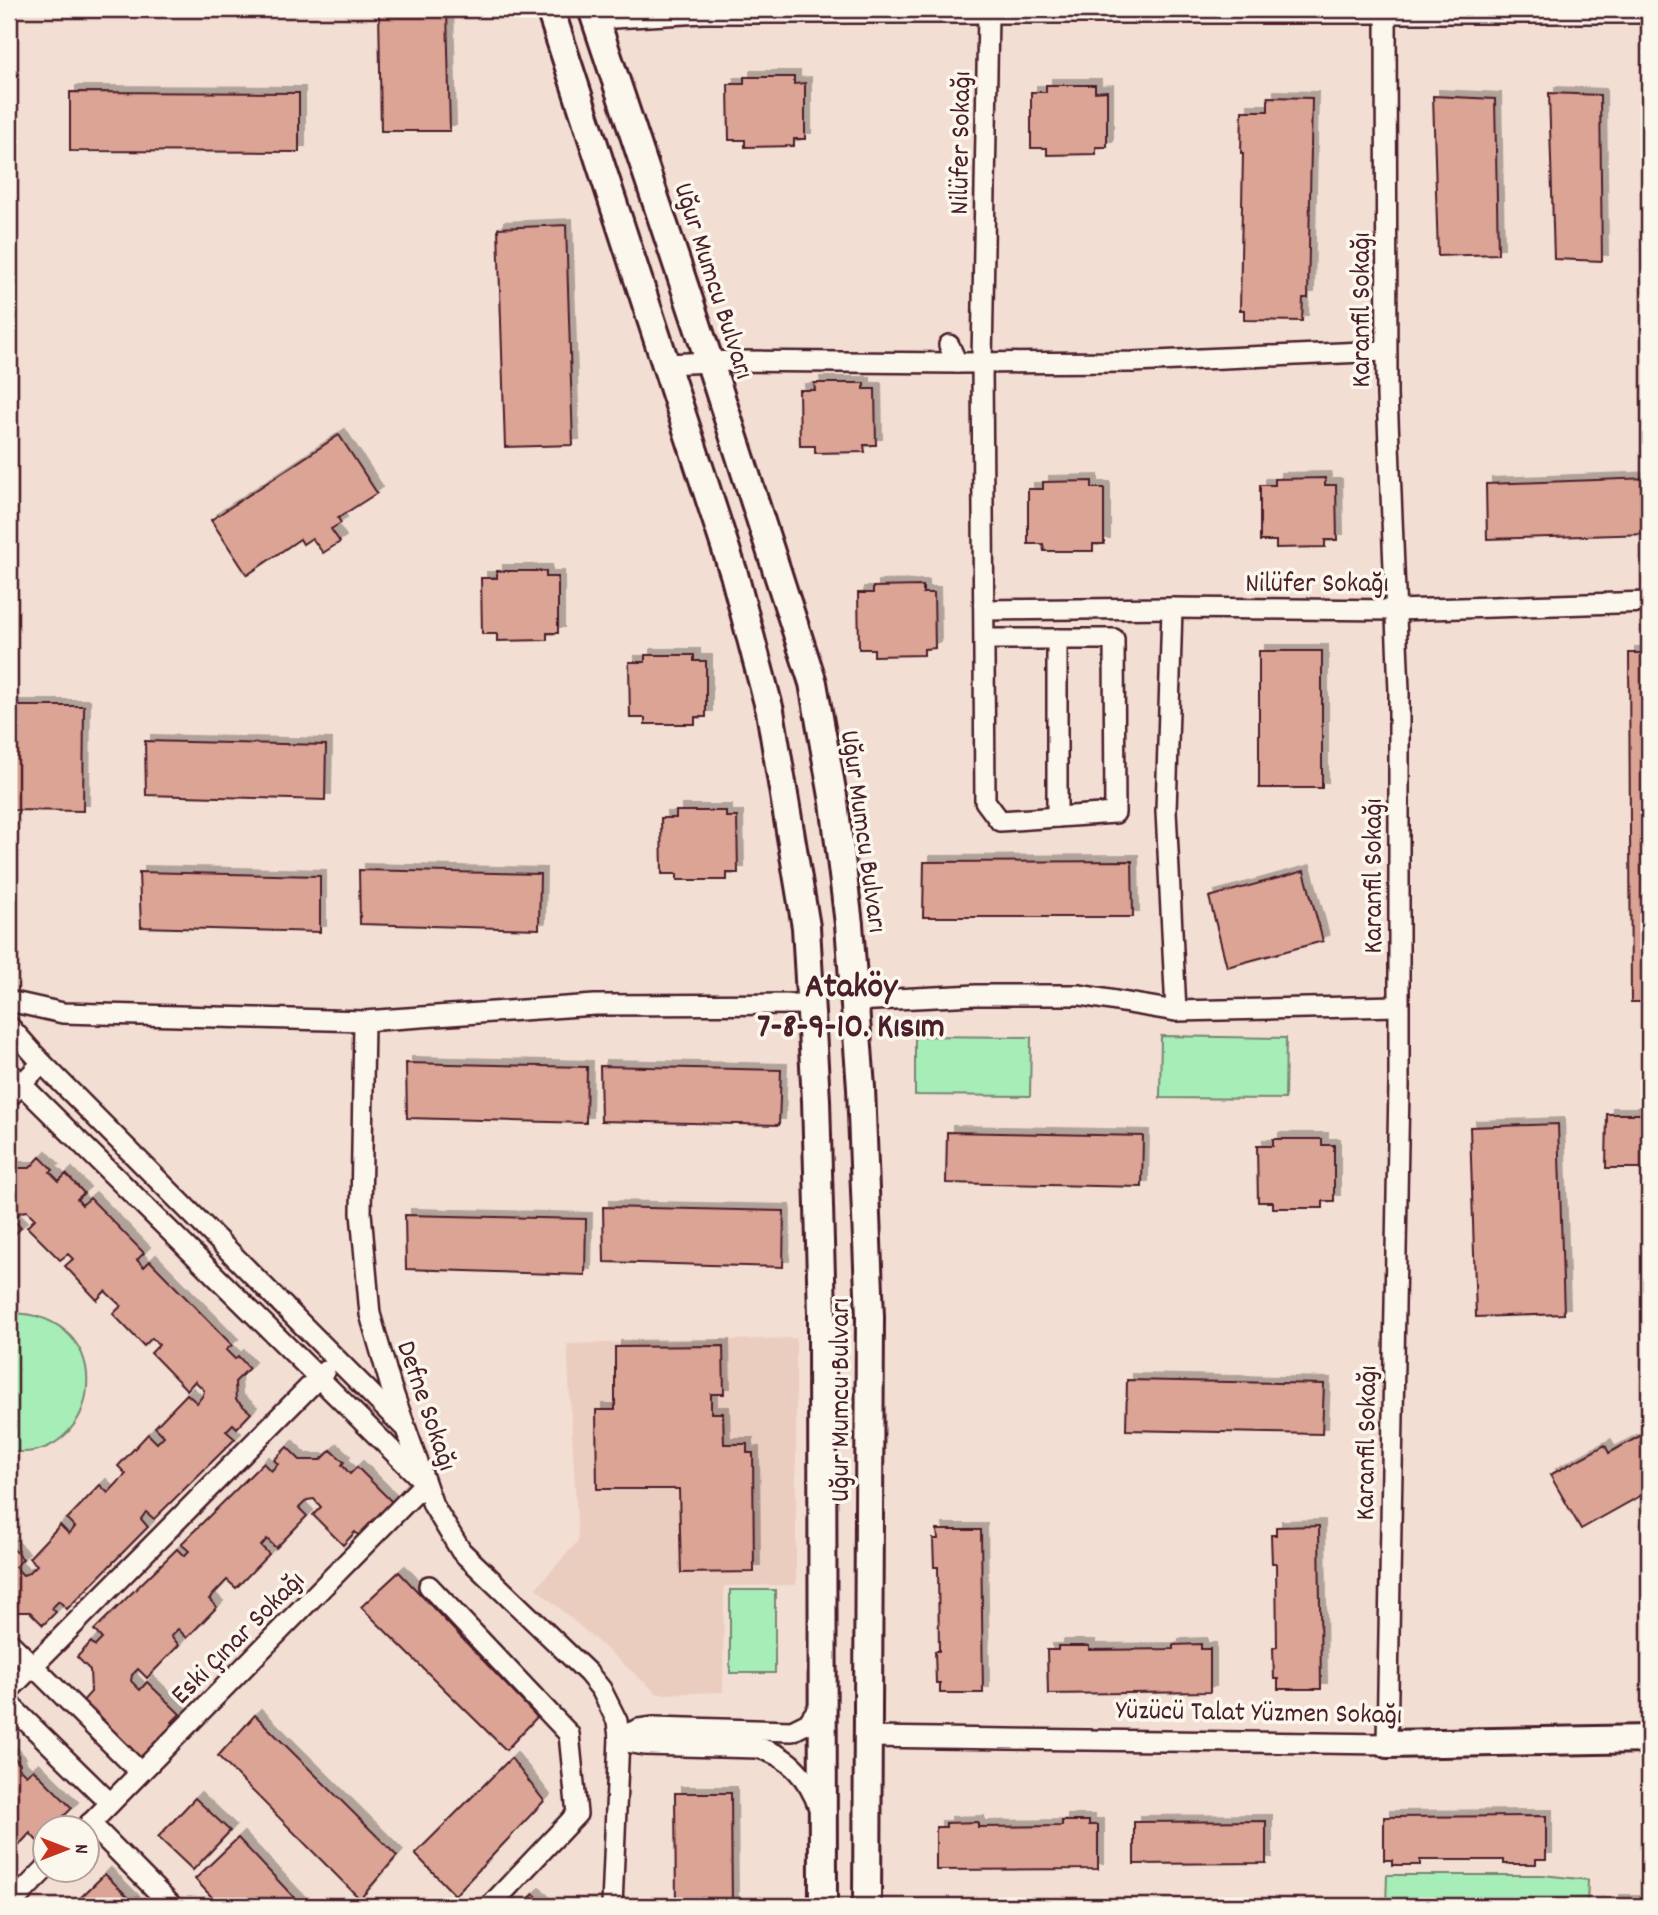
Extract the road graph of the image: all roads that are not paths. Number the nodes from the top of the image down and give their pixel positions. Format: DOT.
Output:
graph roads {
  1 [pos="550,9"];
  2 [pos="1386,11"];
  3 [pos="988,13"];
  4 [pos="1649,13"];
  5 [pos="594,14"];
  6 [pos="949,345"];
  7 [pos="1387,351"];
  8 [pos="710,363"];
  9 [pos="957,363"];
  10 [pos="982,363"];
  11 [pos="666,364"];
  12 [pos="1649,602"];
  13 [pos="1172,608"];
  14 [pos="985,610"];
  15 [pos="1396,610"];
  16 [pos="985,639"];
  17 [pos="1056,639"];
  18 [pos="1057,817"];
  19 [pos="9,1001"];
  20 [pos="855,1001"];
  21 [pos="810,1004"];
  22 [pos="1398,1006"];
  23 [pos="1176,1011"];
  24 [pos="364,1021"];
  25 [pos="9,1026"];
  26 [pos="42,1063"];
  27 [pos="13,1085"];
  28 [pos="335,1360"];
  29 [pos="317,1378"];
  30 [pos="406,1430"];
  31 [pos="425,1483"];
  32 [pos="429,1586"];
  33 [pos="9,1642"];
  34 [pos="33,1665"];
  35 [pos="9,1690"];
  36 [pos="823,1701"];
  37 [pos="9,1704"];
  38 [pos="620,1737"];
  39 [pos="823,1737"];
  40 [pos="868,1737"];
  41 [pos="1649,1739"];
  42 [pos="1387,1744"];
  43 [pos="140,1772"];
  44 [pos="110,1803"];
  45 [pos="99,1814"];
  46 [pos="822,1815"];
  47 [pos="102,1838"];
  48 [pos="32,1882"];
  49 [pos="9,1906"];
  50 [pos="172,1906"];
  51 [pos="490,1906"];
  52 [pos="612,1906"];
  53 [pos="823,1906"];
  54 [pos="867,1906"];
  1 -- 11 [label="main road, Uğur Mumcu Bulvarı"];
  2 -- 3 [label="street"];
  2 -- 4 [label="street"];
  2 -- 7 [label="street, Karanfil Sokağı"];
  3 -- 5 [label="street"];
  3 -- 10 [label="street, Nilüfer Sokağı"];
  5 -- 8 [label="main road, Uğur Mumcu Bulvarı"];
  6 -- 9 [label="street"];
  7 -- 10 [label="street"];
  7 -- 15 [label="street, Karanfil Sokağı"];
  8 -- 9 [label="street"];
  8 -- 11 [label="street"];
  8 -- 20 [label="main road, Uğur Mumcu Bulvarı"];
  9 -- 10 [label="street"];
  10 -- 14 [label="street, Nilüfer Sokağı"];
  11 -- 21 [label="main road, Uğur Mumcu Bulvarı"];
  12 -- 15 [label="street, Nilüfer Sokağı"];
  13 -- 14 [label="street, Nilüfer Sokağı"];
  13 -- 15 [label="street, Nilüfer Sokağı"];
  13 -- 23 [label="street"];
  14 -- 16 [label="street, Nilüfer Sokağı"];
  15 -- 22 [label="street, Karanfil Sokağı"];
  16 -- 17 [label="street"];
  16 -- 18 [label="street, Nilüfer Sokağı"];
  17 -- 18 [label="street"];
  17 -- 18 [label="street"];
  19 -- 24 [label="street"];
  20 -- 21 [label="main road"];
  20 -- 23 [label="street"];
  20 -- 40 [label="main road, Uğur Mumcu Bulvarı"];
  21 -- 24 [label="street"];
  21 -- 36 [label="main road, Uğur Mumcu Bulvarı"];
  22 -- 23 [label="street"];
  22 -- 42 [label="street, Karanfil Sokağı"];
  24 -- 30 [label="street, Defne Sokağı"];
  25 -- 26 [label="street"];
  26 -- 27 [label="street"];
  26 -- 28 [label="street"];
  27 -- 29 [label="street"];
  28 -- 29 [label="street"];
  28 -- 30 [label="street"];
  29 -- 31 [label="street"];
  29 -- 34 [label="street"];
  30 -- 31 [label="street, Defne Sokağı"];
  31 -- 38 [label="street, Defne Sokağı"];
  31 -- 43 [label="street, Eski Çınar Sokağı"];
  32 -- 51 [label="street"];
  33 -- 34 [label="street"];
  34 -- 35 [label="street"];
  34 -- 43 [label="street"];
  36 -- 38 [label="street"];
  36 -- 39 [label="main road, Uğur Mumcu Bulvarı"];
  37 -- 44 [label="street"];
  38 -- 46 [label="street"];
  38 -- 52 [label="street"];
  39 -- 40 [label="main road"];
  39 -- 46 [label="main road, Uğur Mumcu Bulvarı"];
  40 -- 42 [label="street, Yüzücü Talat Yüzmen Sokağı"];
  40 -- 54 [label="main road, Uğur Mumcu Bulvarı"];
  41 -- 42 [label="main road, Yüzücü Talat Yüzmen Sokağı"];
  43 -- 44 [label="street, Eski Çınar Sokağı"];
  44 -- 45 [label="street, Eski Çınar Sokağı"];
  46 -- 53 [label="main road, Uğur Mumcu Bulvarı"];
  47 -- 50 [label="street"];
  48 -- 49 [label="street"];
}
